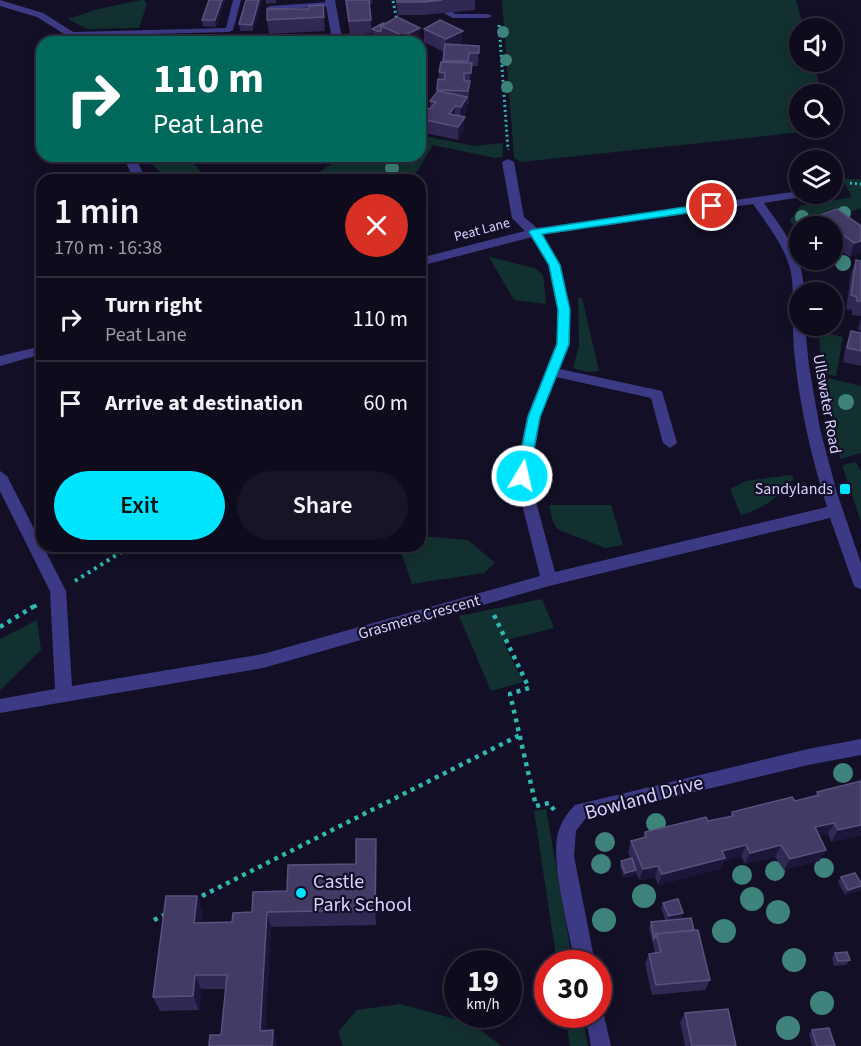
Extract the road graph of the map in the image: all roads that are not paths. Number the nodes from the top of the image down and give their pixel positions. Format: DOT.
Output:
graph roads {
  1 [pos="237,0"];
  2 [pos="330,2"];
  3 [pos="0,3"];
  4 [pos="448,7"];
  5 [pos="270,8"];
  6 [pos="488,16"];
  7 [pos="74,33"];
  8 [pos="77,36"];
  9 [pos="337,36"];
  10 [pos="508,162"];
  11 [pos="789,196"];
  12 [pos="756,200"];
  13 [pos="535,232"];
  14 [pos="426,260"];
  15 [pos="36,352"];
  16 [pos="0,361"];
  17 [pos="552,372"];
  18 [pos="670,443"];
  19 [pos="0,476"];
  20 [pos="835,511"];
  21 [pos="36,547"];
  22 [pos="38,552"];
  23 [pos="549,580"];
  24 [pos="861,583"];
  25 [pos="64,693"];
  26 [pos="0,706"];
  27 [pos="861,747"];
  28 [pos="583,950"];
  29 [pos="598,1028"];
  30 [pos="601,1046"];
  1 -- 7 [label="lane"];
  2 -- 5 [label="lane"];
  2 -- 9 [label="street"];
  3 -- 7 [label="street"];
  4 -- 6 [label="lane"];
  7 -- 8 [label="street"];
  10 -- 13 [label="street"];
  11 -- 12 [label="street, Peat Lane"];
  12 -- 13 [label="street, Peat Lane"];
  12 -- 20 [label="street, Ullswater Road"];
  13 -- 14 [label="street, Peat Lane"];
  13 -- 17 [label="street"];
  15 -- 16 [label="street"];
  17 -- 18 [label="street"];
  17 -- 23 [label="street"];
  19 -- 21 [label="street"];
  20 -- 23 [label="street, Grasmere Crescent"];
  20 -- 24 [label="street, Ullswater Road"];
  22 -- 25 [label="street"];
  23 -- 25 [label="street, Grasmere Crescent"];
  25 -- 26 [label="street, Grasmere Crescent"];
  27 -- 28 [label="street, Bowland Drive"];
  29 -- 30 [label="street"];
}
